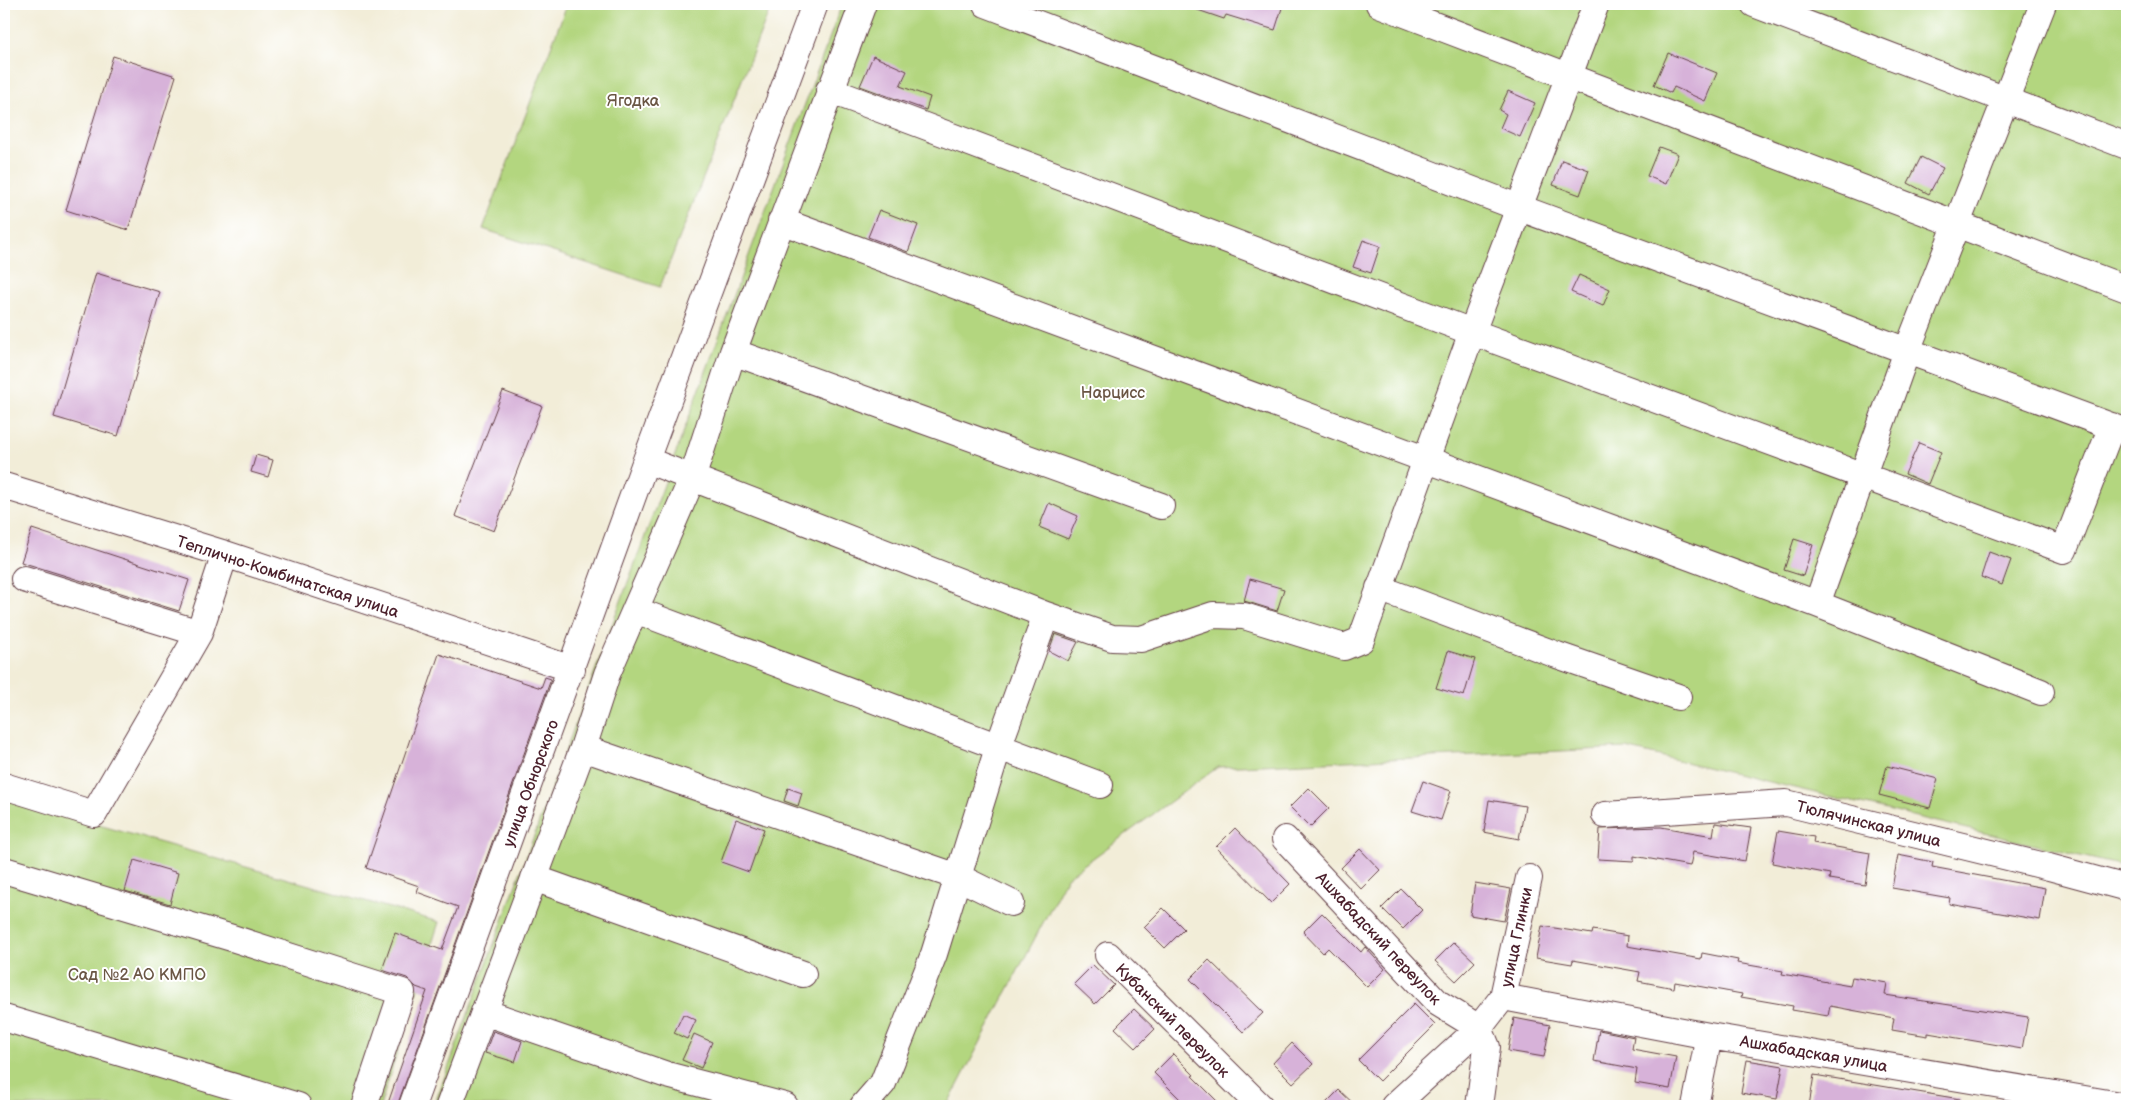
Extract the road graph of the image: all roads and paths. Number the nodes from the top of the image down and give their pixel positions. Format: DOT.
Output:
graph roads {
  1 [pos="815,4"];
  2 [pos="863,4"];
  3 [pos="986,4"];
  4 [pos="1379,4"];
  5 [pos="1596,4"];
  6 [pos="1754,4"];
  7 [pos="2044,4"];
  8 [pos="1569,76"];
  9 [pos="829,90"];
  10 [pos="2006,100"];
  11 [pos="2127,146"];
  12 [pos="1520,208"];
  13 [pos="781,221"];
  14 [pos="1957,226"];
  15 [pos="2127,290"];
  16 [pos="1472,332"];
  17 [pos="1907,351"];
  18 [pos="733,352"];
  19 [pos="2120,429"];
  20 [pos="1426,459"];
  21 [pos="646,460"];
  22 [pos="1862,478"];
  23 [pos="692,479"];
  24 [pos="4,486"];
  25 [pos="1161,506"];
  26 [pos="225,554"];
  27 [pos="24,579"];
  28 [pos="1379,588"];
  29 [pos="1817,604"];
  30 [pos="635,610"];
  31 [pos="1046,615"];
  32 [pos="199,633"];
  33 [pos="572,669"];
  34 [pos="2041,692"];
  35 [pos="1678,697"];
  36 [pos="583,748"];
  37 [pos="998,748"];
  38 [pos="1100,785"];
  39 [pos="4,786"];
  40 [pos="1605,814"];
  41 [pos="1286,839"];
  42 [pos="4,870"];
  43 [pos="958,877"];
  44 [pos="534,878"];
  45 [pos="1529,878"];
  46 [pos="2127,888"];
  47 [pos="1011,903"];
  48 [pos="1108,955"];
  49 [pos="803,974"];
  50 [pos="1503,997"];
  51 [pos="484,1012"];
  52 [pos="4,1018"];
  53 [pos="1479,1028"];
  54 [pos="1709,1036"];
  55 [pos="298,1106"];
  56 [pos="364,1106"];
  57 [pos="412,1106"];
  58 [pos="449,1106"];
  59 [pos="785,1106"];
  60 [pos="863,1106"];
  61 [pos="1260,1106"];
  62 [pos="1394,1106"];
  63 [pos="1479,1106"];
  64 [pos="1695,1106"];
  65 [pos="2126,1106"];
  1 -- 21 [label="street, улица Обнорского"];
  2 -- 9 [label="street"];
  3 -- 12 [label="street"];
  4 -- 8 [label="street"];
  5 -- 8 [label="street"];
  6 -- 10 [label="street"];
  7 -- 10 [label="street"];
  8 -- 12 [label="street"];
  8 -- 14 [label="street"];
  9 -- 13 [label="street"];
  9 -- 16 [label="street"];
  10 -- 11 [label="street"];
  10 -- 14 [label="street"];
  12 -- 16 [label="street"];
  12 -- 17 [label="street"];
  13 -- 18 [label="street"];
  13 -- 20 [label="street"];
  14 -- 15 [label="street"];
  14 -- 17 [label="street"];
  16 -- 20 [label="street"];
  16 -- 22 [label="street"];
  17 -- 19 [label="street"];
  17 -- 22 [label="street"];
  18 -- 23 [label="street"];
  18 -- 25 [label="street"];
  19 -- 22 [label="street"];
  20 -- 28 [label="street"];
  20 -- 29 [label="street"];
  21 -- 23 [label="street"];
  21 -- 33 [label="street, улица Обнорского"];
  22 -- 29 [label="street"];
  23 -- 30 [label="street"];
  23 -- 31 [label="street"];
  24 -- 26 [label="street, Теплично-Комбинатская улица"];
  26 -- 32 [label="street"];
  26 -- 33 [label="street, Теплично-Комбинатская улица"];
  27 -- 32 [label="street"];
  28 -- 31 [label="street"];
  28 -- 35 [label="street"];
  29 -- 34 [label="street"];
  30 -- 36 [label="street"];
  30 -- 37 [label="street"];
  31 -- 37 [label="street"];
  32 -- 39 [label="street"];
  33 -- 57 [label="street, улица Обнорского"];
  36 -- 43 [label="street"];
  36 -- 44 [label="street"];
  37 -- 38 [label="street"];
  37 -- 43 [label="street"];
  40 -- 46 [label="street, Тюлячинская улица"];
  41 -- 53 [label="street, Ашхабадский переулок"];
  42 -- 56 [label="street"];
  43 -- 47 [label="street"];
  43 -- 60 [label="street"];
  44 -- 49 [label="street"];
  44 -- 51 [label="street"];
  45 -- 50 [label="street, улица Глинки"];
  48 -- 61 [label="street, Кубанский переулок"];
  50 -- 53 [label="street"];
  50 -- 54 [label="street, Ашхабадская улица"];
  51 -- 58 [label="street"];
  51 -- 59 [label="street"];
  52 -- 55 [label="street"];
  53 -- 62 [label="street"];
  53 -- 63 [label="street"];
  54 -- 64 [label="street"];
  54 -- 65 [label="street, Ашхабадская улица"];
}
